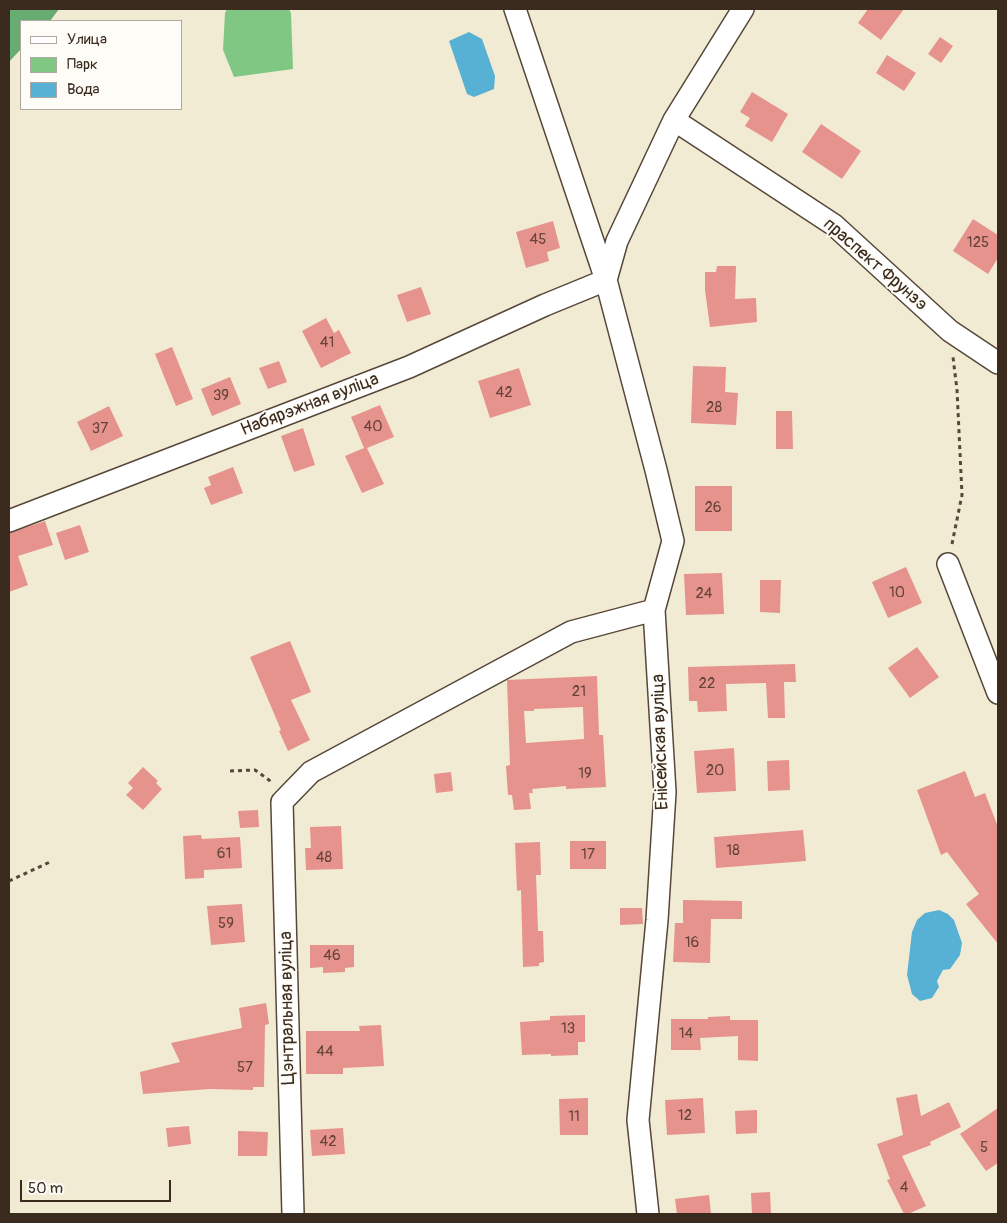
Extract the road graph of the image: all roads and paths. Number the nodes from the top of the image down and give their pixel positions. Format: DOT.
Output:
graph roads {
  1 [pos="516,9"];
  2 [pos="743,9"];
  3 [pos="674,120"];
  4 [pos="606,280"];
  5 [pos="950,331"];
  6 [pos="998,363"];
  7 [pos="9,520"];
  8 [pos="948,564"];
  9 [pos="654,610"];
  10 [pos="998,693"];
  11 [pos="230,770"];
  12 [pos="282,802"];
  13 [pos="50,862"];
  14 [pos="9,881"];
  15 [pos="293,1214"];
  16 [pos="648,1214"];
  1 -- 4 [label="street, Енісейская вуліца"];
  2 -- 3 [label="street"];
  3 -- 4 [label="street"];
  3 -- 5 [label="street, праспект Фрунзэ"];
  4 -- 7 [label="street, Набярэжная вуліца"];
  4 -- 9 [label="street, Енісейская вуліца"];
  5 -- 6 [label="street, праспект Фрунзэ"];
  5 -- 8 [label="path"];
  8 -- 10 [label="street"];
  9 -- 12 [label="street"];
  9 -- 16 [label="street, Енісейская вуліца"];
  11 -- 12 [label="path"];
  12 -- 15 [label="street, Цэнтральная вуліца"];
  13 -- 14 [label="path"];
}
